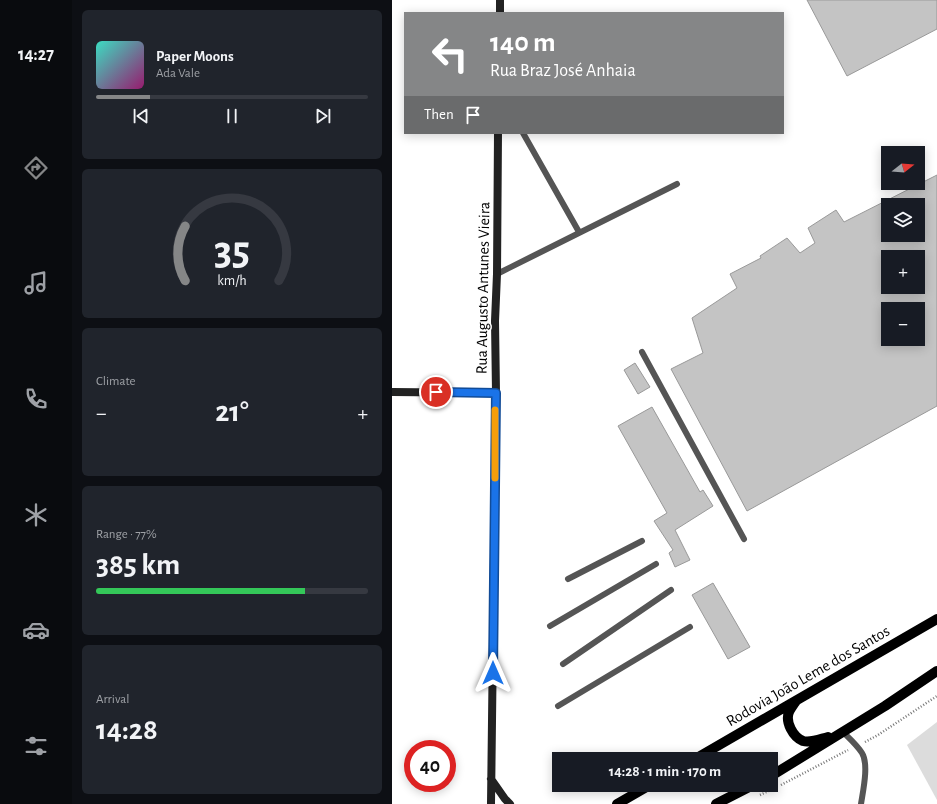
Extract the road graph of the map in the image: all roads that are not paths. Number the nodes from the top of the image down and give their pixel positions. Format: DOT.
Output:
graph roads {
  1 [pos="500,0"];
  2 [pos="500,12"];
  3 [pos="498,134"];
  4 [pos="524,134"];
  5 [pos="677,184"];
  6 [pos="579,232"];
  7 [pos="497,274"];
  8 [pos="642,352"];
  9 [pos="392,392"];
  10 [pos="496,393"];
  11 [pos="744,539"];
  12 [pos="642,540"];
  13 [pos="656,564"];
  14 [pos="568,579"];
  15 [pos="671,590"];
  16 [pos="937,618"];
  17 [pos="550,626"];
  18 [pos="690,627"];
  19 [pos="563,664"];
  20 [pos="937,671"];
  21 [pos="797,699"];
  22 [pos="558,706"];
  23 [pos="843,732"];
  24 [pos="707,752"];
  25 [pos="778,772"];
  26 [pos="492,779"];
  27 [pos="638,792"];
  28 [pos="739,792"];
  29 [pos="491,804"];
  30 [pos="510,804"];
  31 [pos="617,804"];
  32 [pos="716,804"];
  33 [pos="861,804"];
  1 -- 2 [label="street"];
  3 -- 7 [label="street, Rua Augusto Antunes Vieira"];
  4 -- 6 [label="lane"];
  5 -- 6 [label="lane"];
  6 -- 7 [label="lane"];
  7 -- 10 [label="street, Rua Augusto Antunes Vieira"];
  8 -- 11 [label="lane"];
  9 -- 10 [label="street"];
  10 -- 26 [label="street, Rua Augusto Antunes Vieira"];
  12 -- 14 [label="lane"];
  13 -- 17 [label="lane"];
  15 -- 19 [label="lane"];
  16 -- 21 [label="main road, Rodovia João Leme dos Santos"];
  18 -- 22 [label="lane"];
  20 -- 23 [label="main road"];
  21 -- 23 [label="main road"];
  21 -- 24 [label="main road, Rodovia João Leme dos Santos"];
  23 -- 25 [label="main road"];
  23 -- 33 [label="lane"];
  26 -- 29 [label="street, Rua Augusto Antunes Vieira"];
  26 -- 30 [label="street"];
  27 -- 31 [label="main road"];
  28 -- 32 [label="main road"];
}
